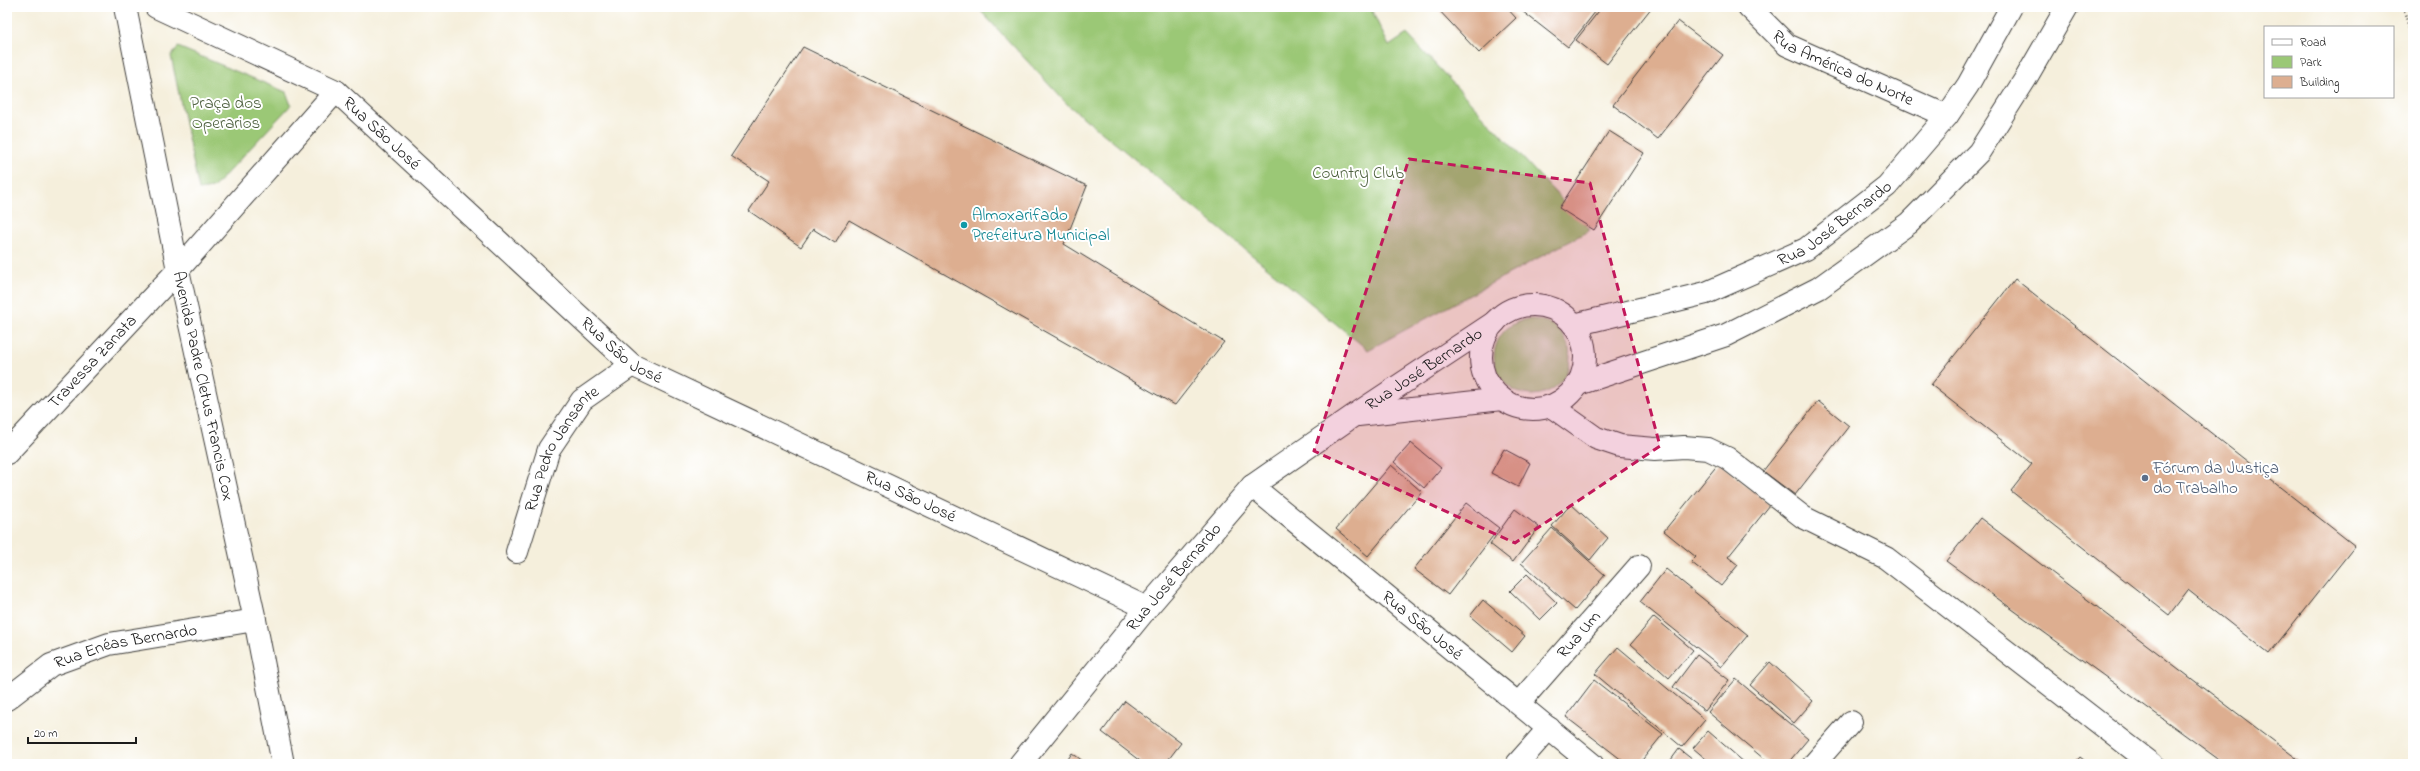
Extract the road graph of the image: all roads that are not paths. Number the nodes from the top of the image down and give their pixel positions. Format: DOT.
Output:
graph roads {
  1 [pos="125,7"];
  2 [pos="156,7"];
  3 [pos="1748,7"];
  4 [pos="2011,7"];
  5 [pos="2067,7"];
  6 [pos="336,91"];
  7 [pos="1947,116"];
  8 [pos="178,270"];
  9 [pos="1495,322"];
  10 [pos="1574,325"];
  11 [pos="632,365"];
  12 [pos="1578,384"];
  13 [pos="1502,399"];
  14 [pos="1551,406"];
  15 [pos="1353,416"];
  16 [pos="7,454"];
  17 [pos="1252,486"];
  18 [pos="517,552"];
  19 [pos="1639,566"];
  20 [pos="1147,608"];
  21 [pos="255,620"];
  22 [pos="7,699"];
  23 [pos="1519,703"];
  24 [pos="1851,722"];
  25 [pos="1549,728"];
  26 [pos="282,764"];
  27 [pos="1020,764"];
  28 [pos="1517,764"];
  29 [pos="1592,764"];
  30 [pos="1814,764"];
  31 [pos="2152,764"];
  1 -- 8 [label="street, Avenida Padre Cletus Francis Cox"];
  2 -- 6 [label="street, Rua São José"];
  3 -- 7 [label="street, Rua América do Norte"];
  4 -- 7 [label="street, Rua José Bernardo"];
  5 -- 12 [label="street"];
  6 -- 8 [label="street"];
  6 -- 11 [label="street, Rua São José"];
  7 -- 10 [label="street, Rua José Bernardo"];
  8 -- 16 [label="street, Travessa Zanata"];
  8 -- 21 [label="street, Avenida Padre Cletus Francis Cox"];
  9 -- 10 [label="street"];
  9 -- 13 [label="street"];
  9 -- 15 [label="street, Rua José Bernardo"];
  10 -- 12 [label="street"];
  11 -- 18 [label="street, Rua Pedro Jansante"];
  11 -- 20 [label="street, Rua São José"];
  12 -- 14 [label="street"];
  13 -- 14 [label="street"];
  13 -- 15 [label="street, Rua José Bernardo"];
  14 -- 31 [label="street"];
  15 -- 17 [label="street, Rua José Bernardo"];
  17 -- 20 [label="street, Rua José Bernardo"];
  17 -- 23 [label="street, Rua São José"];
  19 -- 23 [label="street, Rua Um"];
  20 -- 27 [label="street, Rua José Bernardo"];
  21 -- 22 [label="street, Rua Enéas Bernardo"];
  21 -- 26 [label="street, Avenida Padre Cletus Francis Cox"];
  23 -- 25 [label="street, Rua São José"];
  24 -- 30 [label="street"];
  25 -- 28 [label="street"];
  25 -- 29 [label="street, Rua São José"];
}
